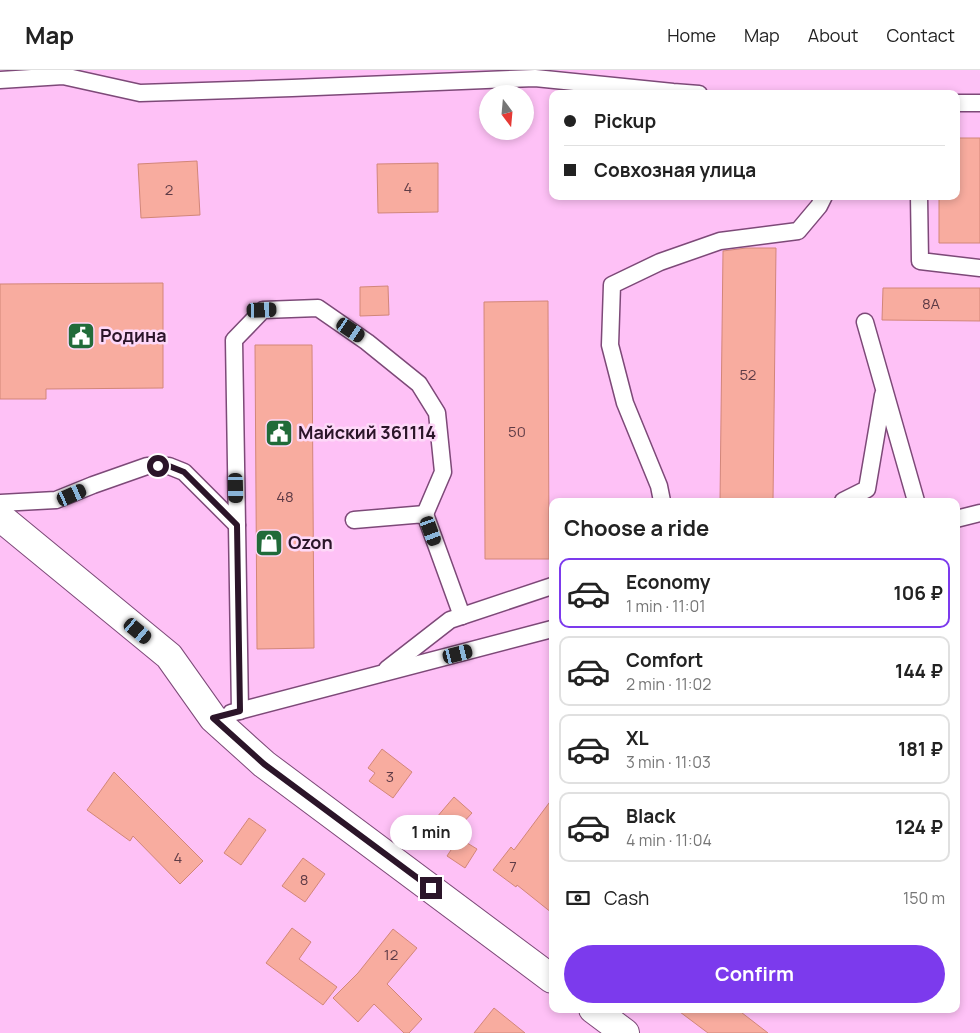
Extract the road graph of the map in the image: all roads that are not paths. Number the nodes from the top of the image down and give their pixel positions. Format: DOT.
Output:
graph roads {
  1 [pos="535,74"];
  2 [pos="0,80"];
  3 [pos="659,90"];
  4 [pos="960,103"];
  5 [pos="980,103"];
  6 [pos="822,200"];
  7 [pos="918,200"];
  8 [pos="980,268"];
  9 [pos="865,322"];
  10 [pos="884,390"];
  11 [pos="661,498"];
  12 [pos="849,498"];
  13 [pos="915,498"];
  14 [pos="0,503"];
  15 [pos="980,513"];
  16 [pos="425,514"];
  17 [pos="0,517"];
  18 [pos="960,519"];
  19 [pos="354,520"];
  20 [pos="237,525"];
  21 [pos="549,587"];
  22 [pos="462,616"];
  23 [pos="549,630"];
  24 [pos="382,674"];
  25 [pos="240,711"];
  26 [pos="213,718"];
  27 [pos="549,977"];
  28 [pos="598,1013"];
  29 [pos="626,1033"];
  1 -- 2 [label="lane"];
  1 -- 3 [label="lane"];
  4 -- 5 [label="lane"];
  6 -- 11 [label="lane"];
  7 -- 8 [label="lane"];
  9 -- 10 [label="lane"];
  10 -- 12 [label="lane"];
  10 -- 13 [label="lane"];
  14 -- 20 [label="lane"];
  15 -- 18 [label="lane"];
  16 -- 19 [label="lane"];
  16 -- 20 [label="lane"];
  16 -- 22 [label="lane"];
  17 -- 26 [label="street"];
  20 -- 25 [label="lane"];
  21 -- 22 [label="lane"];
  22 -- 24 [label="lane"];
  23 -- 24 [label="lane"];
  24 -- 25 [label="lane"];
  25 -- 26 [label="lane"];
  26 -- 27 [label="street"];
  28 -- 29 [label="street"];
}
